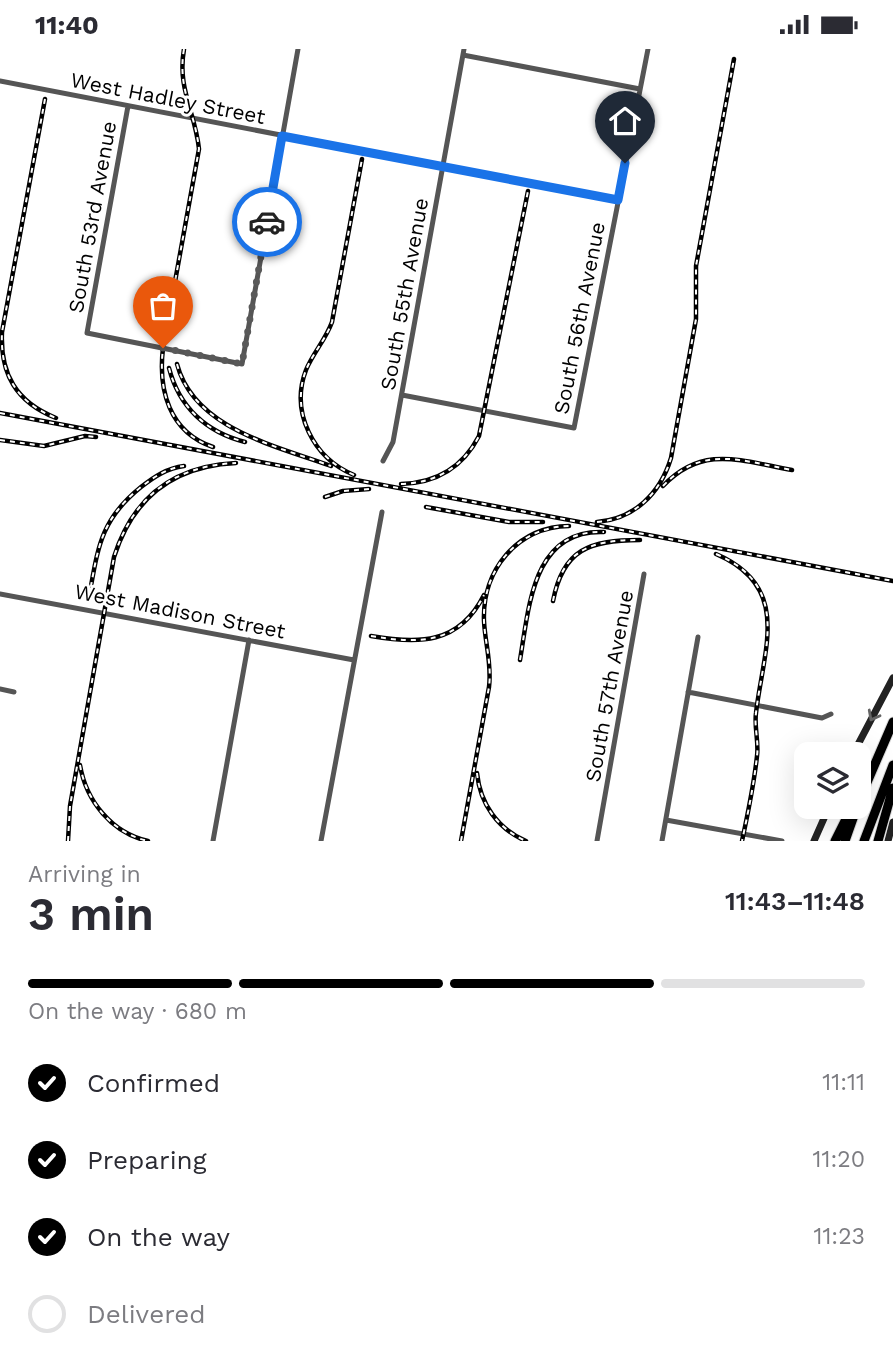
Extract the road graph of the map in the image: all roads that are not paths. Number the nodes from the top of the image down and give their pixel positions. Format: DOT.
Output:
graph roads {
  1 [pos="298,49"];
  2 [pos="648,49"];
  3 [pos="463,52"];
  4 [pos="0,81"];
  5 [pos="640,89"];
  6 [pos="128,106"];
  7 [pos="282,136"];
  8 [pos="443,166"];
  9 [pos="618,200"];
  10 [pos="402,395"];
  11 [pos="383,461"];
  12 [pos="382,512"];
  13 [pos="644,574"];
  14 [pos="0,594"];
  15 [pos="698,637"];
  16 [pos="249,640"];
  17 [pos="354,660"];
  18 [pos="893,678"];
  19 [pos="0,689"];
  20 [pos="14,692"];
  21 [pos="688,692"];
  22 [pos="831,714"];
  23 [pos="893,722"];
  24 [pos="859,742"];
  25 [pos="893,765"];
  26 [pos="871,771"];
  27 [pos="893,788"];
  28 [pos="824,819"];
  29 [pos="848,819"];
  30 [pos="851,819"];
  31 [pos="666,820"];
  32 [pos="893,822"];
  33 [pos="213,841"];
  34 [pos="321,841"];
  35 [pos="597,841"];
  36 [pos="662,841"];
  37 [pos="782,841"];
  38 [pos="814,841"];
  39 [pos="835,841"];
  40 [pos="845,841"];
  41 [pos="864,841"];
  42 [pos="878,841"];
  43 [pos="888,841"];
  1 -- 7 [label="street"];
  2 -- 5 [label="street, South 56th Avenue"];
  3 -- 5 [label="street"];
  3 -- 8 [label="street, South 55th Avenue"];
  4 -- 6 [label="street, West Hadley Street"];
  5 -- 9 [label="street, South 56th Avenue"];
  6 -- 7 [label="street, West Hadley Street"];
  6 -- 7 [label="street, South 53rd Avenue"];
  7 -- 8 [label="street, West Hadley Street"];
  8 -- 9 [label="street, West Hadley Street"];
  8 -- 10 [label="street, South 55th Avenue"];
  9 -- 10 [label="street, South 56th Avenue"];
  10 -- 11 [label="street, South 55th Avenue"];
  12 -- 17 [label="street"];
  13 -- 35 [label="street, South 57th Avenue"];
  14 -- 16 [label="street, West Madison Street"];
  15 -- 21 [label="street"];
  16 -- 17 [label="street, West Madison Street"];
  16 -- 33 [label="street"];
  17 -- 34 [label="street"];
  18 -- 24 [label="main road, one-way"];
  19 -- 20 [label="street"];
  21 -- 22 [label="street"];
  21 -- 31 [label="street"];
  23 -- 26 [label="highway"];
  25 -- 41 [label="highway"];
  27 -- 42 [label="highway"];
  28 -- 38 [label="main road"];
  29 -- 39 [label="highway"];
  30 -- 40 [label="highway"];
  31 -- 36 [label="street"];
  31 -- 37 [label="street"];
  32 -- 43 [label="main road"];
}
